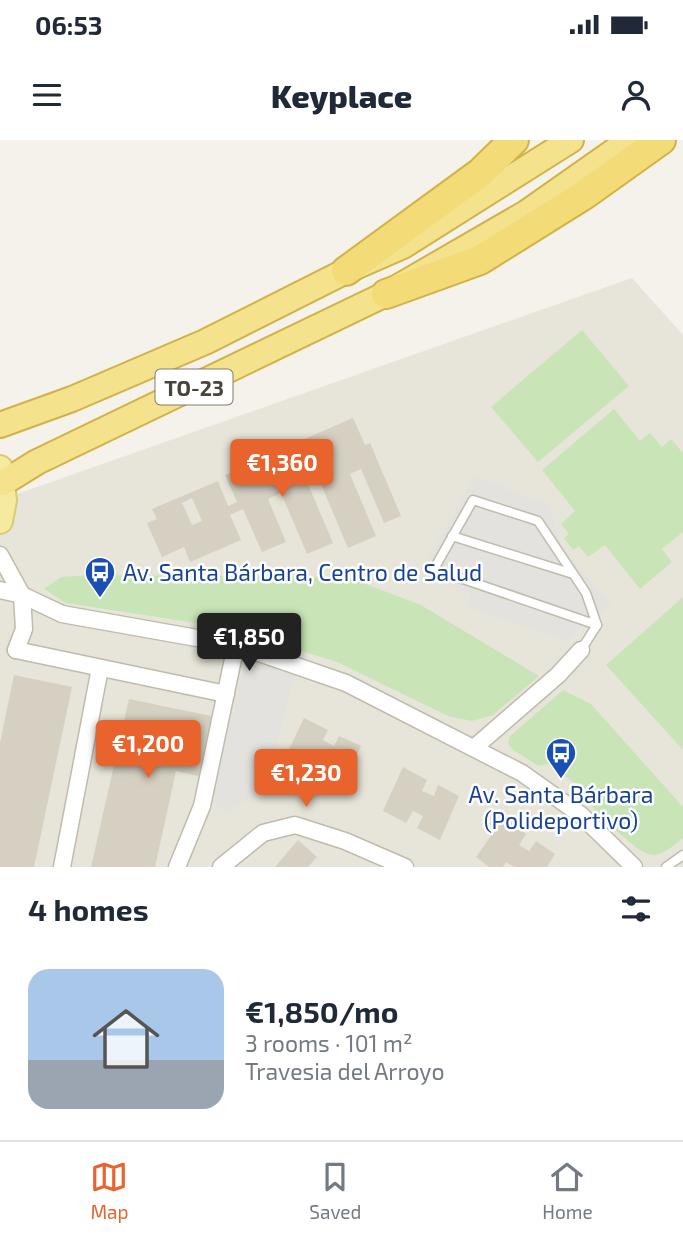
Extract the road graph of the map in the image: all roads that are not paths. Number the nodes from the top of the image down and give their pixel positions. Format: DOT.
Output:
graph roads {
  1 [pos="506,140"];
  2 [pos="514,140"];
  3 [pos="571,140"];
  4 [pos="630,140"];
  5 [pos="661,140"];
  6 [pos="480,173"];
  7 [pos="346,271"];
  8 [pos="386,294"];
  9 [pos="0,425"];
  10 [pos="2,475"];
  11 [pos="0,521"];
  12 [pos="452,536"];
  13 [pos="0,555"];
  14 [pos="571,573"];
  15 [pos="0,590"];
  16 [pos="22,595"];
  17 [pos="597,625"];
  18 [pos="236,645"];
  19 [pos="16,650"];
  20 [pos="580,650"];
  21 [pos="0,657"];
  22 [pos="100,668"];
  23 [pos="226,694"];
  24 [pos="475,747"];
  25 [pos="683,855"];
  26 [pos="62,867"];
  27 [pos="177,867"];
  28 [pos="221,867"];
  29 [pos="405,867"];
  30 [pos="634,867"];
  31 [pos="666,867"];
  1 -- 6 [label="highway"];
  2 -- 6 [label="highway"];
  3 -- 7 [label="highway, TO-23"];
  4 -- 8 [label="highway, TO-23"];
  5 -- 8 [label="highway"];
  6 -- 7 [label="highway"];
  7 -- 9 [label="highway, TO-23"];
  8 -- 10 [label="highway, TO-23"];
  10 -- 11 [label="main road"];
  12 -- 14 [label="lane"];
  12 -- 14 [label="lane"];
  12 -- 17 [label="lane"];
  13 -- 16 [label="street"];
  14 -- 17 [label="lane"];
  15 -- 16 [label="street"];
  16 -- 18 [label="street"];
  16 -- 19 [label="street"];
  17 -- 20 [label="lane"];
  18 -- 23 [label="street"];
  18 -- 24 [label="street"];
  19 -- 21 [label="street"];
  19 -- 22 [label="street"];
  20 -- 24 [label="street"];
  22 -- 23 [label="street"];
  22 -- 26 [label="street"];
  23 -- 27 [label="street"];
  24 -- 30 [label="street"];
  25 -- 31 [label="lane"];
  28 -- 29 [label="street"];
}
